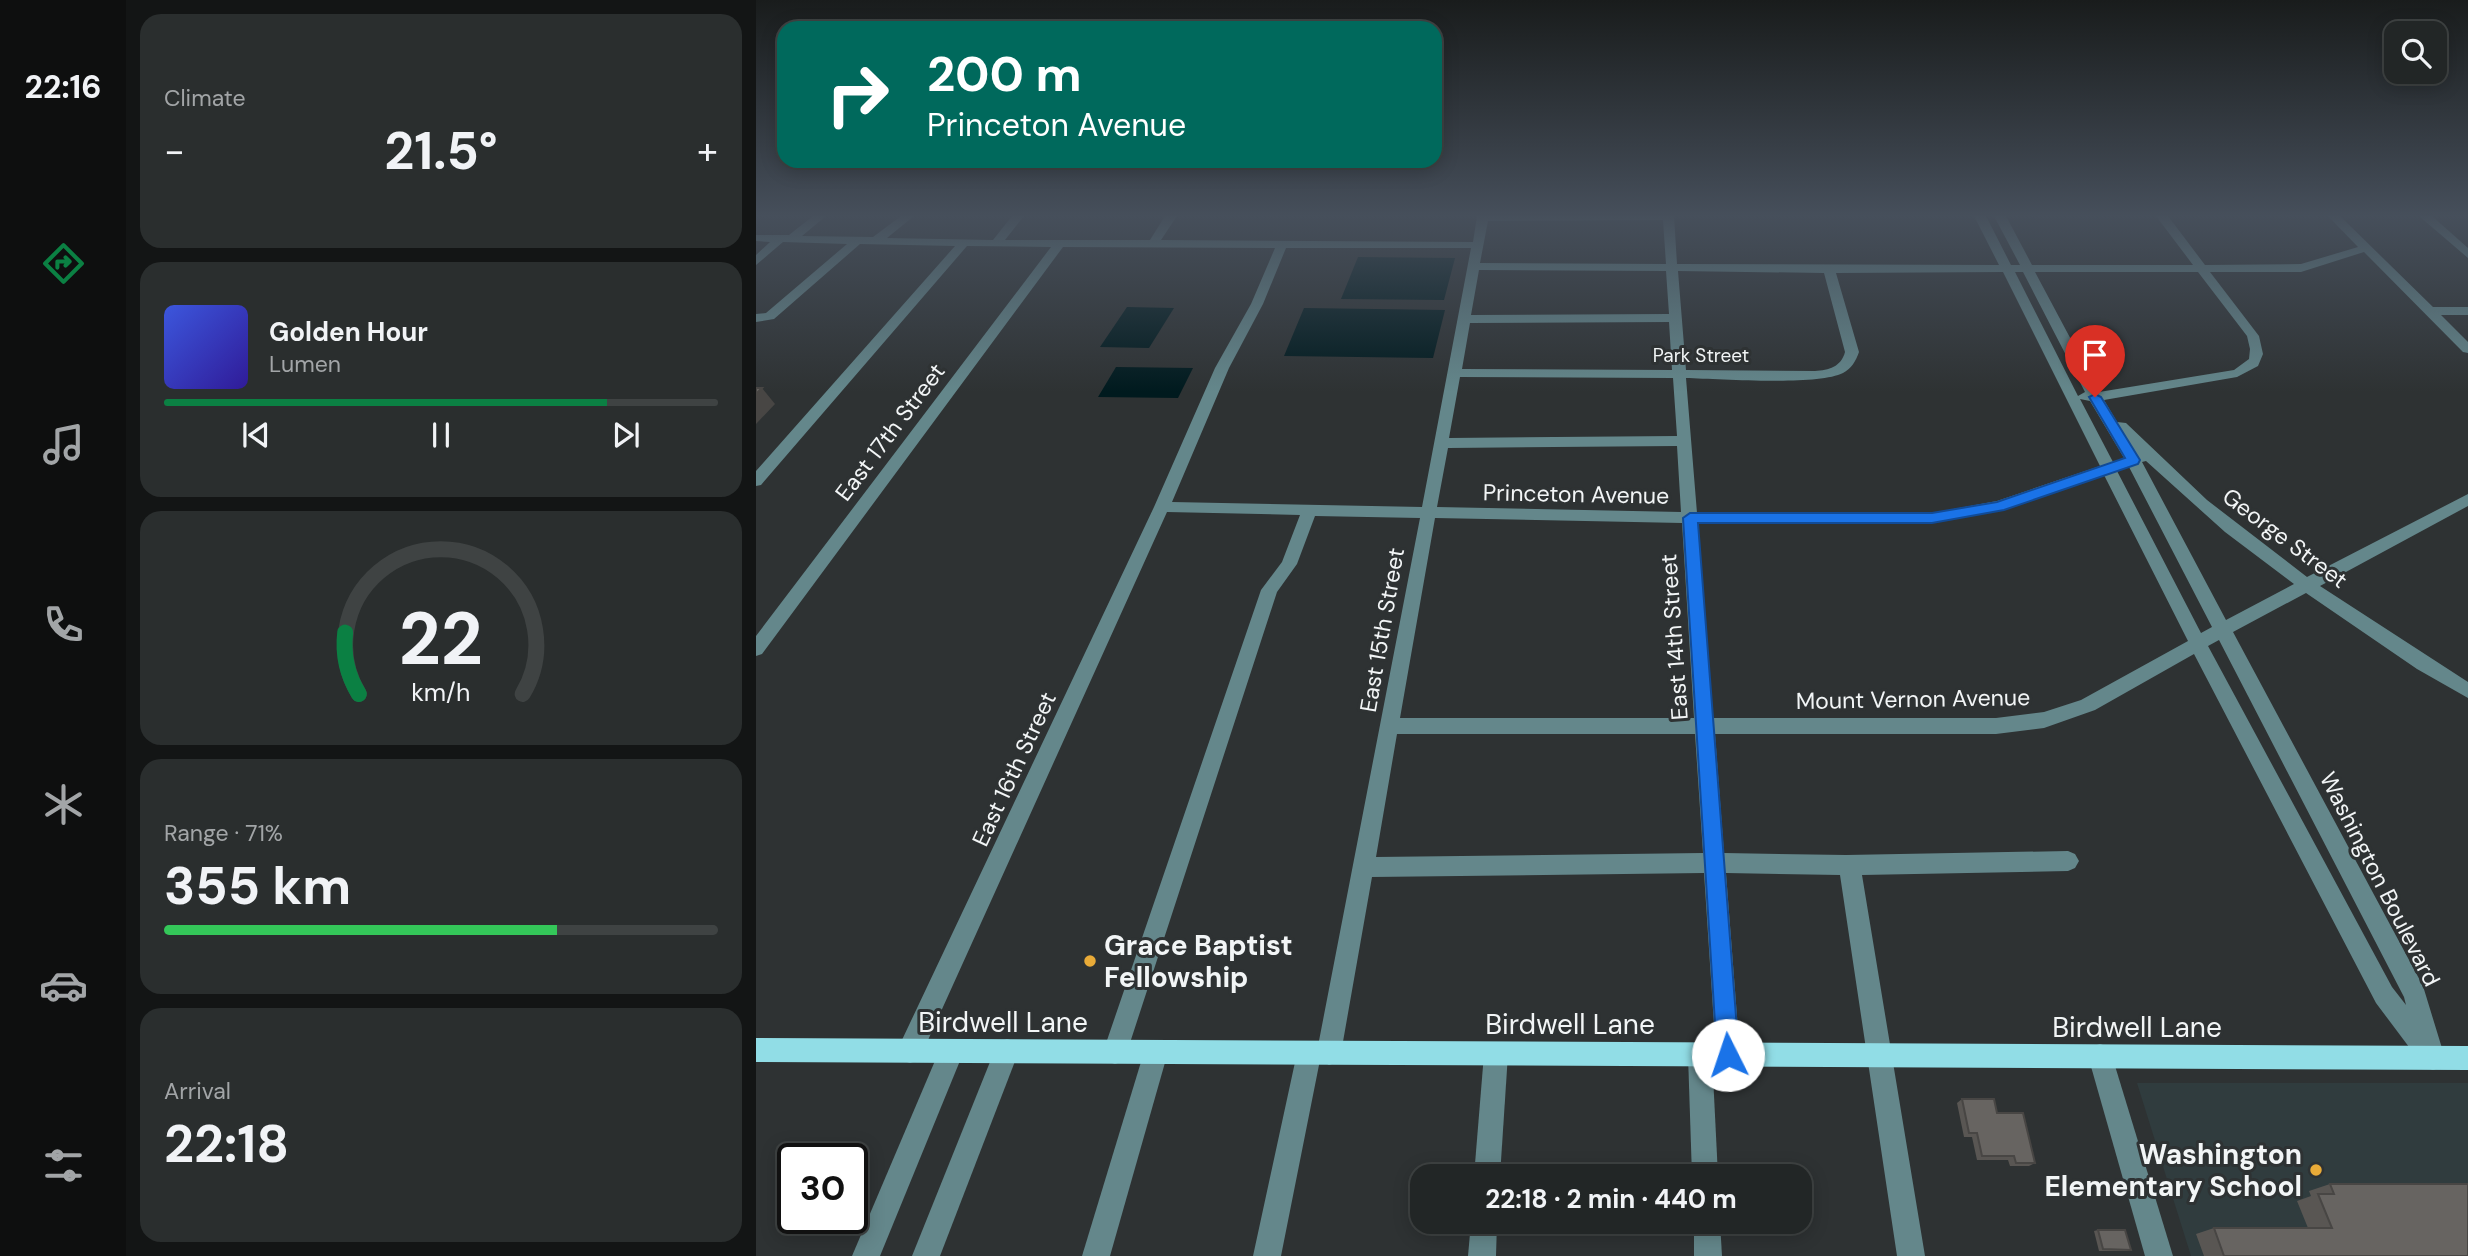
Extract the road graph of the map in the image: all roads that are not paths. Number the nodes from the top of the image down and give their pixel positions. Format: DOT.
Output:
graph roads {
  1 [pos="818,275"];
  2 [pos="936,275"];
  3 [pos="1037,275"];
  4 [pos="1270,275"];
  5 [pos="1471,275"];
  6 [pos="1672,275"];
  7 [pos="1831,275"];
  8 [pos="2011,275"];
  9 [pos="2033,275"];
  10 [pos="2208,275"];
  11 [pos="2394,275"];
  12 [pos="2430,311"];
  13 [pos="2468,311"];
  14 [pos="756,318"];
  15 [pos="1675,318"];
  16 [pos="1463,319"];
  17 [pos="2468,349"];
  18 [pos="1453,373"];
  19 [pos="1680,374"];
  20 [pos="2071,395"];
  21 [pos="2095,397"];
  22 [pos="1685,441"];
  23 [pos="1440,443"];
  24 [pos="2140,457"];
  25 [pos="2108,469"];
  26 [pos="756,481"];
  27 [pos="2468,499"];
  28 [pos="1162,507"];
  29 [pos="1309,511"];
  30 [pos="1428,514"];
  31 [pos="1690,518"];
  32 [pos="2307,586"];
  33 [pos="2222,630"];
  34 [pos="2198,644"];
  35 [pos="756,649"];
  36 [pos="2468,691"];
  37 [pos="1389,726"];
  38 [pos="1705,726"];
  39 [pos="2068,861"];
  40 [pos="1714,863"];
  41 [pos="1846,865"];
  42 [pos="1363,867"];
  43 [pos="756,1050"];
  44 [pos="911,1051"];
  45 [pos="952,1051"];
  46 [pos="1007,1051"];
  47 [pos="1115,1052"];
  48 [pos="1156,1052"];
  49 [pos="1319,1053"];
  50 [pos="1496,1054"];
  51 [pos="1700,1055"];
  52 [pos="1728,1055"];
  53 [pos="1878,1055"];
  54 [pos="2100,1056"];
  55 [pos="2433,1058"];
  56 [pos="2468,1058"];
  57 [pos="1489,1164"];
  58 [pos="1705,1164"];
  59 [pos="1483,1234"];
  60 [pos="1707,1234"];
  61 [pos="866,1256"];
  62 [pos="926,1256"];
  63 [pos="1096,1256"];
  64 [pos="1267,1256"];
  65 [pos="1482,1256"];
  66 [pos="1708,1256"];
  67 [pos="1911,1256"];
  68 [pos="2159,1256"];
  1 -- 14 [label="street"];
  2 -- 26 [label="street"];
  3 -- 35 [label="street, East 17th Street"];
  4 -- 28 [label="street, East 16th Street"];
  5 -- 16 [label="street, East 15th Street"];
  6 -- 15 [label="street, East 14th Street"];
  7 -- 19 [label="street, Park Street"];
  8 -- 20 [label="street, Washington Boulevard"];
  9 -- 21 [label="street, Washington Boulevard"];
  10 -- 21 [label="street"];
  11 -- 12 [label="street"];
  12 -- 13 [label="street"];
  12 -- 17 [label="street"];
  15 -- 16 [label="street"];
  15 -- 19 [label="street, East 14th Street"];
  16 -- 18 [label="street, East 15th Street"];
  18 -- 19 [label="street, Park Street"];
  18 -- 23 [label="street, East 15th Street"];
  19 -- 22 [label="street, East 14th Street"];
  20 -- 21 [label="street"];
  20 -- 25 [label="street, Washington Boulevard"];
  21 -- 24 [label="street, Washington Boulevard"];
  22 -- 23 [label="street"];
  22 -- 31 [label="street, East 14th Street"];
  23 -- 30 [label="street, East 15th Street"];
  24 -- 25 [label="street, Princeton Avenue"];
  24 -- 32 [label="street, George Street"];
  24 -- 33 [label="street, Washington Boulevard"];
  25 -- 31 [label="street, Princeton Avenue"];
  25 -- 34 [label="street, Washington Boulevard"];
  27 -- 32 [label="street, Mount Vernon Avenue"];
  28 -- 29 [label="street, Princeton Avenue"];
  28 -- 44 [label="street, East 16th Street"];
  29 -- 30 [label="street, Princeton Avenue"];
  29 -- 47 [label="street"];
  30 -- 31 [label="street, Princeton Avenue"];
  30 -- 37 [label="street, East 15th Street"];
  31 -- 38 [label="street, East 14th Street"];
  32 -- 33 [label="street, Mount Vernon Avenue"];
  32 -- 36 [label="street, George Street"];
  33 -- 34 [label="street, Mount Vernon Avenue"];
  33 -- 55 [label="street, Washington Boulevard"];
  34 -- 38 [label="street, Mount Vernon Avenue"];
  34 -- 55 [label="street, Washington Boulevard"];
  37 -- 38 [label="street, Mount Vernon Avenue"];
  37 -- 42 [label="street, East 15th Street"];
  38 -- 40 [label="street, East 14th Street"];
  39 -- 41 [label="street"];
  40 -- 41 [label="street"];
  40 -- 42 [label="street"];
  40 -- 52 [label="street, East 14th Street"];
  41 -- 53 [label="street"];
  42 -- 49 [label="street, East 15th Street"];
  43 -- 44 [label="main road, Birdwell Lane"];
  44 -- 45 [label="main road, Birdwell Lane"];
  45 -- 46 [label="main road, Birdwell Lane"];
  45 -- 61 [label="street"];
  46 -- 47 [label="main road, Birdwell Lane"];
  46 -- 62 [label="street"];
  47 -- 48 [label="main road, Birdwell Lane"];
  48 -- 49 [label="main road, Birdwell Lane"];
  48 -- 63 [label="street"];
  49 -- 50 [label="main road, Birdwell Lane"];
  49 -- 64 [label="street, East 15th Street"];
  50 -- 51 [label="main road, Birdwell Lane"];
  50 -- 57 [label="street"];
  51 -- 52 [label="main road, Birdwell Lane"];
  51 -- 58 [label="street"];
  52 -- 53 [label="main road, Birdwell Lane"];
  53 -- 54 [label="main road, Birdwell Lane"];
  53 -- 67 [label="street"];
  54 -- 55 [label="main road, Birdwell Lane"];
  54 -- 68 [label="street"];
  55 -- 56 [label="main road, Birdwell Lane"];
  59 -- 65 [label="street"];
  60 -- 66 [label="street"];
}
